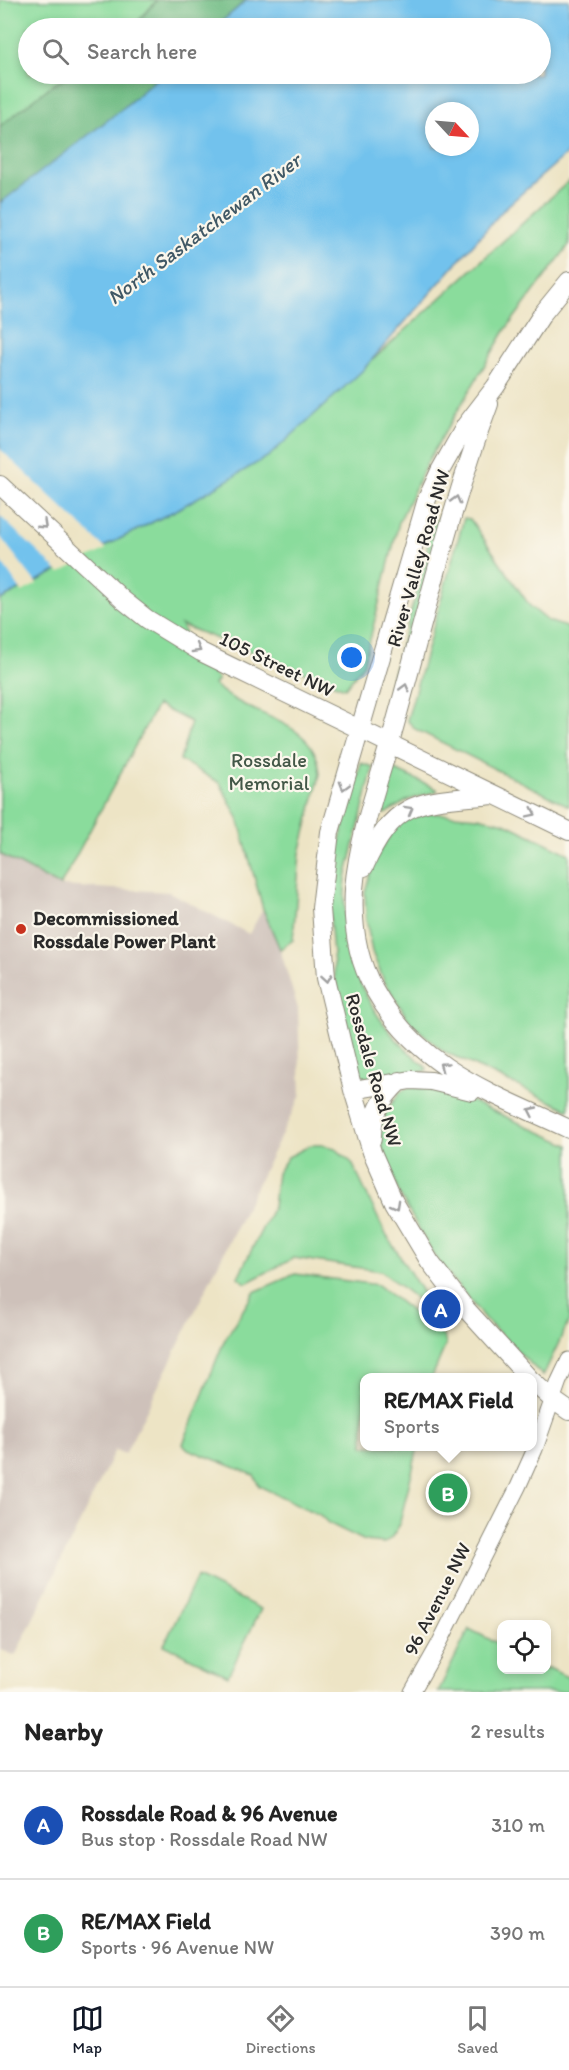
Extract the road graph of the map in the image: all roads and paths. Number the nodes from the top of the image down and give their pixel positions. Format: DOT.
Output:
graph roads {
  1 [pos="569,281"];
  2 [pos="496,386"];
  3 [pos="0,485"];
  4 [pos="360,729"];
  5 [pos="390,744"];
  6 [pos="494,795"];
  7 [pos="569,831"];
  8 [pos="354,891"];
  9 [pos="400,1081"];
  10 [pos="353,1090"];
  11 [pos="494,1094"];
  12 [pos="569,1129"];
  13 [pos="372,1152"];
  14 [pos="569,1360"];
  15 [pos="525,1373"];
  16 [pos="537,1385"];
  17 [pos="553,1400"];
  18 [pos="569,1411"];
  19 [pos="537,1444"];
  20 [pos="534,1451"];
  21 [pos="412,1692"];
  1 -- 2 [label="main road, River Valley Road NW"];
  2 -- 4 [label="main road, River Valley Road NW"];
  5 -- 2 [label="main road, River Valley Road NW, one-way"];
  3 -- 4 [label="main road, 105 Street NW, one-way"];
  4 -- 5 [label="main road, 105 Street NW"];
  4 -- 10 [label="main road, Rossdale Road NW, one-way"];
  5 -- 6 [label="main road, 105 Street NW"];
  5 -- 8 [label="main road, Rossdale Road NW"];
  6 -- 7 [label="main road, 105 Street NW, one-way"];
  8 -- 6 [label="main road, one-way"];
  11 -- 8 [label="main road, Rossdale Road NW, one-way"];
  9 -- 10 [label="main road"];
  9 -- 11 [label="main road"];
  9 -- 13 [label="main road"];
  10 -- 13 [label="main road, Rossdale Road NW"];
  12 -- 11 [label="main road, Rossdale Road NW, one-way"];
  13 -- 15 [label="main road, Rossdale Road NW, one-way"];
  14 -- 17 [label="street, 96 Avenue NW"];
  16 -- 17 [label="main road, Rossdale Road NW"];
  17 -- 18 [label="main road, Rossdale Road NW"];
  17 -- 19 [label="street, 96 Avenue NW"];
  20 -- 21 [label="street, 96 Avenue NW"];
}
